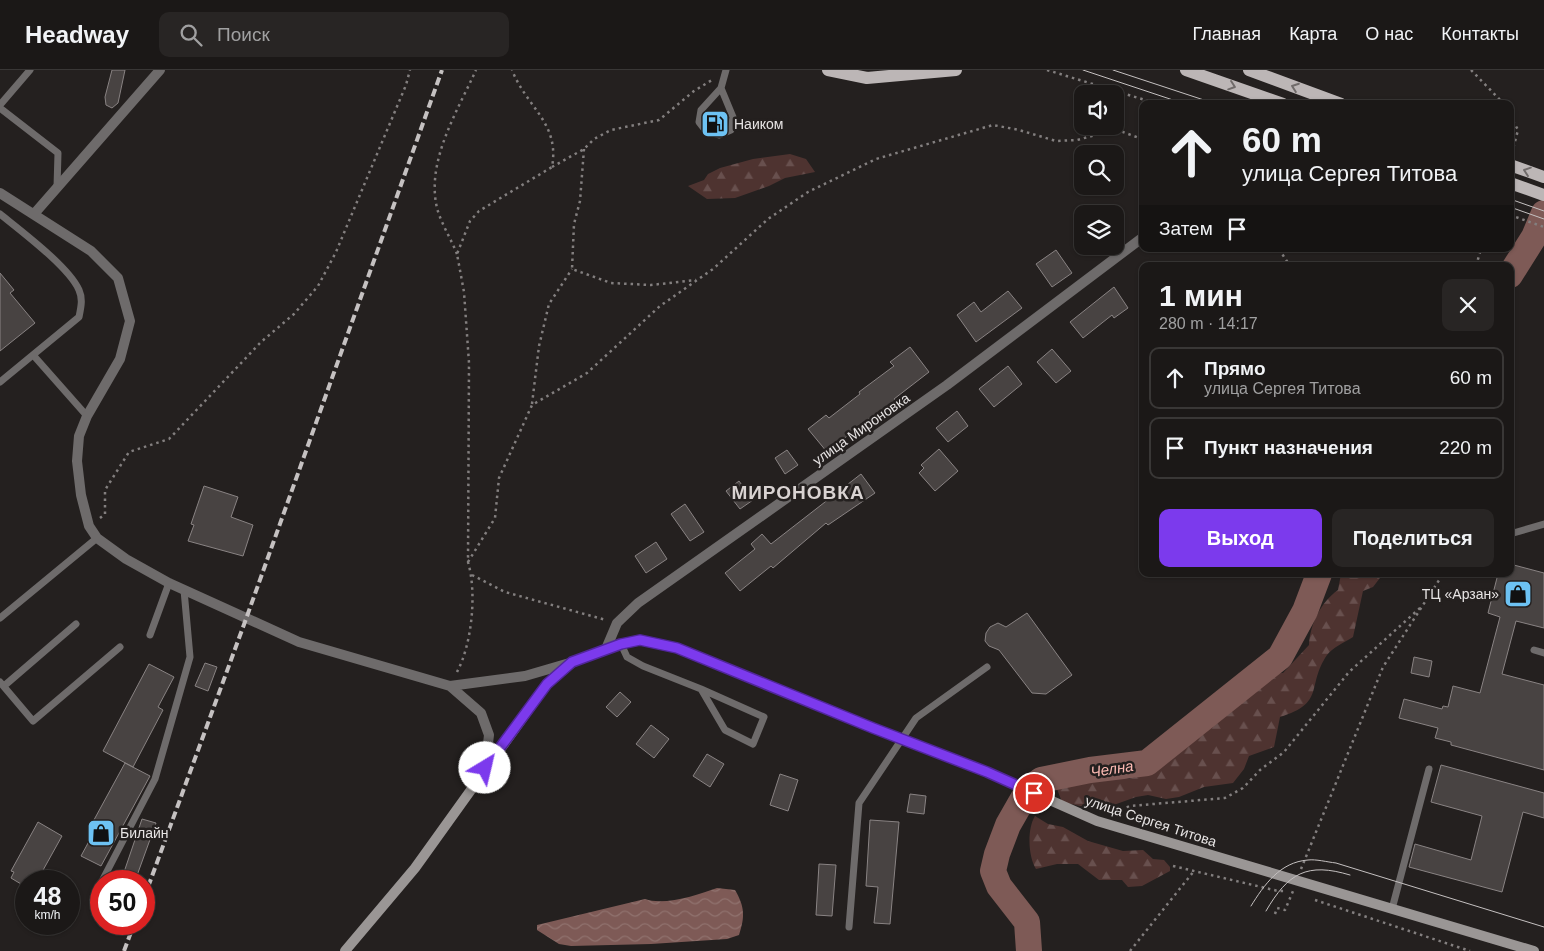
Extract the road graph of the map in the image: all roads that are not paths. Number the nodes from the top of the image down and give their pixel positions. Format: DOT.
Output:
graph roads {
  1 [pos="30,70"];
  2 [pos="160,70"];
  3 [pos="726,70"];
  4 [pos="828,70"];
  5 [pos="882,70"];
  6 [pos="956,70"];
  7 [pos="1186,70"];
  8 [pos="1249,70"];
  9 [pos="867,78"];
  10 [pos="721,88"];
  11 [pos="1272,100"];
  12 [pos="1330,100"];
  13 [pos="0,107"];
  14 [pos="1514,166"];
  15 [pos="1544,177"];
  16 [pos="1514,184"];
  17 [pos="57,187"];
  18 [pos="0,193"];
  19 [pos="1544,195"];
  20 [pos="0,214"];
  21 [pos="34,214"];
  22 [pos="1139,240"];
  23 [pos="34,356"];
  24 [pos="0,382"];
  25 [pos="87,416"];
  26 [pos="1544,524"];
  27 [pos="1514,533"];
  28 [pos="97,538"];
  29 [pos="169,583"];
  30 [pos="184,590"];
  31 [pos="0,618"];
  32 [pos="76,624"];
  33 [pos="150,635"];
  34 [pos="621,644"];
  35 [pos="120,647"];
  36 [pos="606,649"];
  37 [pos="1534,650"];
  38 [pos="1544,653"];
  39 [pos="572,662"];
  40 [pos="987,667"];
  41 [pos="2,684"];
  42 [pos="450,686"];
  43 [pos="701,689"];
  44 [pos="900,738"];
  45 [pos="485,768"];
  46 [pos="1428,769"];
  47 [pos="108,870"];
  48 [pos="1392,909"];
  49 [pos="849,927"];
  50 [pos="345,951"];
  51 [pos="1534,951"];
  1 -- 13 [label="lane"];
  2 -- 17 [label="street"];
  3 -- 10 [label="lane"];
  4 -- 9 [label="main road"];
  5 -- 9 [label="main road"];
  6 -- 9 [label="main road"];
  7 -- 11 [label="main road, one-way"];
  12 -- 8 [label="main road, one-way"];
  10 -- 10 [label="lane"];
  13 -- 17 [label="lane"];
  15 -- 14 [label="main road, one-way"];
  16 -- 19 [label="main road"];
  17 -- 21 [label="street"];
  18 -- 21 [label="street"];
  20 -- 23 [label="lane"];
  21 -- 25 [label="street"];
  22 -- 36 [label="street, улица Мироновка"];
  23 -- 24 [label="lane"];
  23 -- 25 [label="lane"];
  25 -- 28 [label="street"];
  26 -- 27 [label="lane"];
  28 -- 29 [label="street"];
  28 -- 31 [label="lane"];
  29 -- 30 [label="street"];
  29 -- 33 [label="lane"];
  30 -- 42 [label="street"];
  30 -- 47 [label="lane"];
  32 -- 41 [label="lane"];
  34 -- 36 [label="main road, улица Сергея Титова"];
  34 -- 43 [label="lane"];
  34 -- 44 [label="main road, улица Сергея Титова"];
  35 -- 41 [label="lane"];
  36 -- 39 [label="main road, улица Сергея Титова"];
  37 -- 38 [label="lane"];
  39 -- 42 [label="street"];
  39 -- 45 [label="main road"];
  40 -- 44 [label="lane"];
  42 -- 45 [label="street"];
  43 -- 43 [label="lane"];
  44 -- 48 [label="main road, улица Сергея Титова"];
  44 -- 49 [label="lane"];
  45 -- 50 [label="main road"];
  46 -- 48 [label="lane"];
  48 -- 51 [label="main road, улица Сергея Титова"];
}
